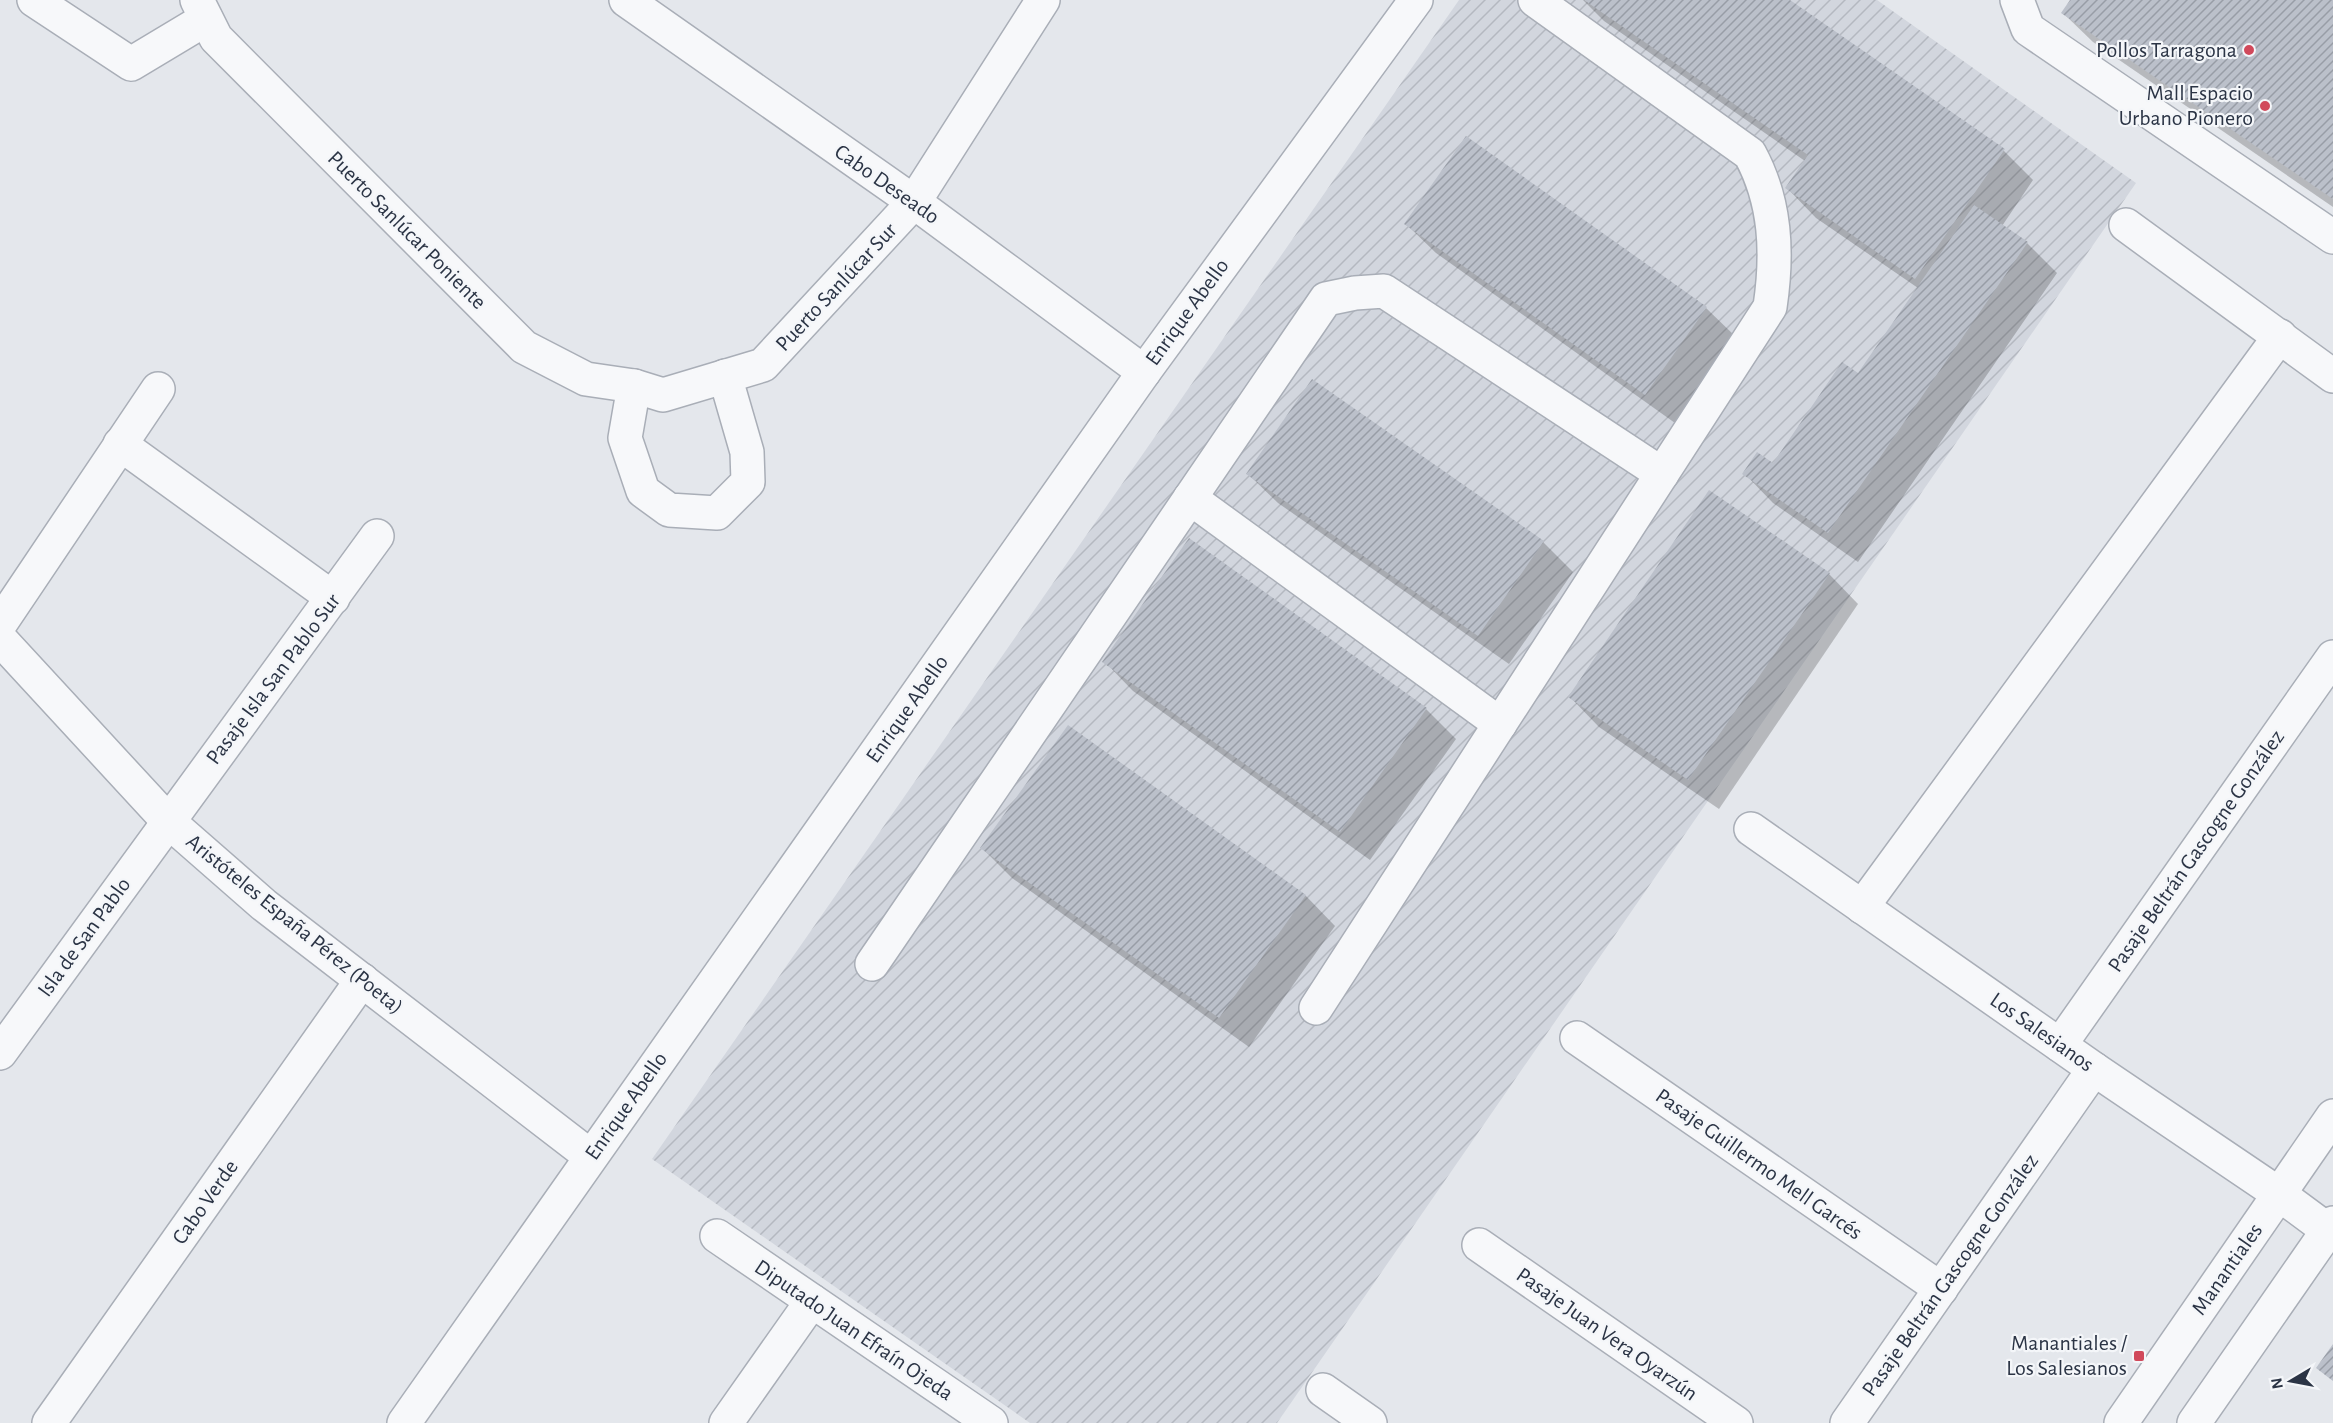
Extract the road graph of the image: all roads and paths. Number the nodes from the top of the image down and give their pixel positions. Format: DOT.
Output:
graph roads {
  1 [pos="34,0"];
  2 [pos="626,0"];
  3 [pos="1043,0"];
  4 [pos="1416,0"];
  5 [pos="1535,0"];
  6 [pos="2017,0"];
  7 [pos="202,9"];
  8 [pos="914,202"];
  9 [pos="2126,225"];
  10 [pos="2333,237"];
  11 [pos="2280,336"];
  12 [pos="1144,372"];
  13 [pos="725,376"];
  14 [pos="2333,376"];
  15 [pos="158,389"];
  16 [pos="649,390"];
  17 [pos="120,444"];
  18 [pos="1662,474"];
  19 [pos="1190,498"];
  20 [pos="377,536"];
  21 [pos="333,598"];
  22 [pos="0,624"];
  23 [pos="0,639"];
  24 [pos="2333,657"];
  25 [pos="1500,724"];
  26 [pos="168,821"];
  27 [pos="1751,829"];
  28 [pos="1862,907"];
  29 [pos="872,964"];
  30 [pos="362,980"];
  31 [pos="1316,1008"];
  32 [pos="1577,1038"];
  33 [pos="2060,1045"];
  34 [pos="0,1053"];
  35 [pos="2094,1069"];
  36 [pos="2333,1116"];
  37 [pos="590,1156"];
  38 [pos="2279,1194"];
  39 [pos="2331,1229"];
  40 [pos="717,1236"];
  41 [pos="1479,1245"];
  42 [pos="1941,1289"];
  43 [pos="812,1301"];
  44 [pos="1323,1390"];
  45 [pos="49,1423"];
  46 [pos="404,1423"];
  47 [pos="726,1423"];
  48 [pos="991,1423"];
  49 [pos="1370,1423"];
  50 [pos="1736,1423"];
  51 [pos="1847,1423"];
  52 [pos="2121,1423"];
  53 [pos="2194,1423"];
  1 -- 7 [label="street"];
  2 -- 8 [label="street, Cabo Deseado"];
  3 -- 8 [label="street, Puerto Sanlúcar Sur"];
  4 -- 12 [label="street, Enrique Abello"];
  5 -- 18 [label="street"];
  6 -- 10 [label="street"];
  7 -- 16 [label="street, Puerto Sanlúcar Poniente"];
  8 -- 12 [label="street, Cabo Deseado"];
  8 -- 13 [label="street, Puerto Sanlúcar Sur"];
  9 -- 11 [label="street"];
  11 -- 14 [label="street"];
  11 -- 28 [label="street"];
  12 -- 37 [label="street, Enrique Abello"];
  13 -- 16 [label="street, Puerto Sanlúcar Sur"];
  13 -- 16 [label="street"];
  15 -- 17 [label="street"];
  17 -- 21 [label="street"];
  17 -- 22 [label="street"];
  18 -- 19 [label="street"];
  18 -- 25 [label="street"];
  19 -- 25 [label="street"];
  19 -- 29 [label="street"];
  20 -- 21 [label="street, Pasaje Isla San Pablo Sur"];
  21 -- 26 [label="street, Pasaje Isla San Pablo Sur"];
  23 -- 26 [label="street, Aristóteles España Pérez (Poeta)"];
  24 -- 33 [label="street, Pasaje Beltrán Gascogne González"];
  25 -- 31 [label="street"];
  26 -- 30 [label="street, Aristóteles España Pérez (Poeta)"];
  26 -- 34 [label="street, Isla de San Pablo"];
  27 -- 28 [label="street, Los Salesianos"];
  28 -- 33 [label="street, Los Salesianos"];
  30 -- 37 [label="street, Aristóteles España Pérez (Poeta)"];
  30 -- 45 [label="street, Cabo Verde"];
  32 -- 42 [label="street, Pasaje Guillermo Mell Garcés"];
  33 -- 35 [label="street, Los Salesianos"];
  35 -- 38 [label="street, Los Salesianos"];
  35 -- 42 [label="street, Pasaje Beltrán Gascogne González"];
  36 -- 38 [label="street, Manantiales"];
  37 -- 46 [label="street, Enrique Abello"];
  38 -- 39 [label="street, Los Salesianos"];
  38 -- 52 [label="street, Manantiales"];
  39 -- 53 [label="street"];
  40 -- 43 [label="street, Diputado Juan Efraín Ojeda"];
  41 -- 50 [label="street, Pasaje Juan Vera Oyarzún"];
  42 -- 51 [label="street, Pasaje Beltrán Gascogne González"];
  43 -- 47 [label="street"];
  43 -- 48 [label="street, Diputado Juan Efraín Ojeda"];
  44 -- 49 [label="street"];
}
